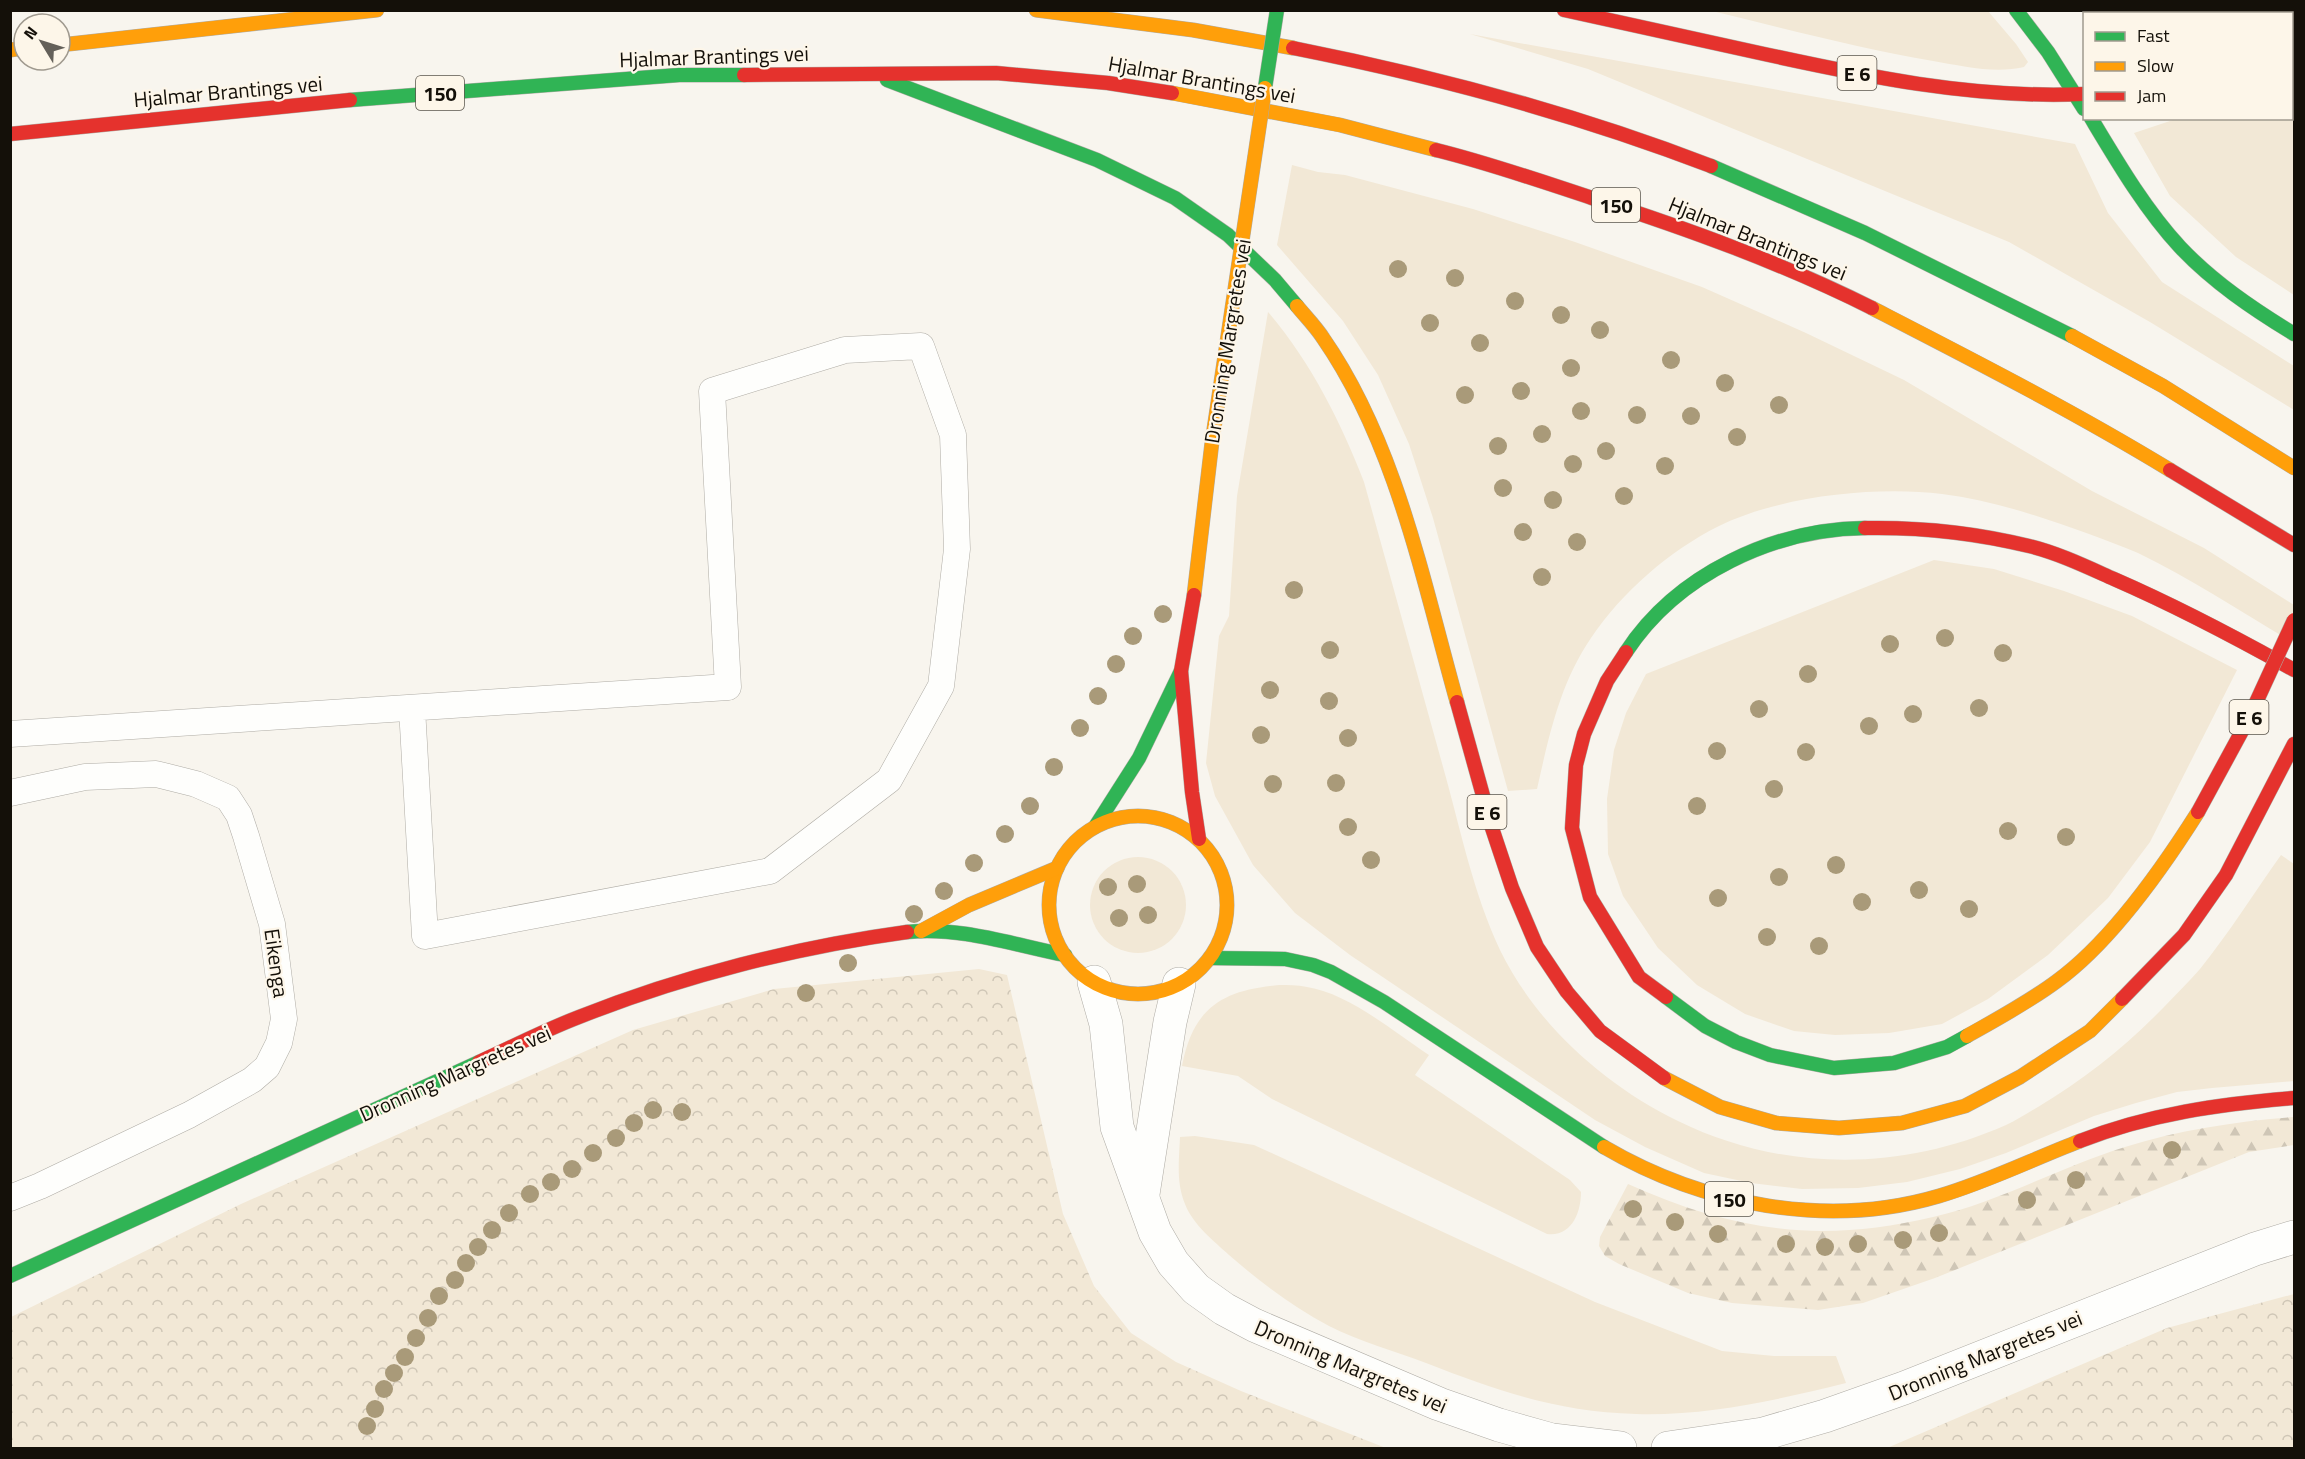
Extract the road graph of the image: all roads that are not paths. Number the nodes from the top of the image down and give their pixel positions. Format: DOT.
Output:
graph roads {
  1 [pos="377,10"];
  2 [pos="1036,10"];
  3 [pos="1277,10"];
  4 [pos="1564,10"];
  5 [pos="2016,10"];
  6 [pos="72,44"];
  7 [pos="871,73"];
  8 [pos="2080,94"];
  9 [pos="2092,120"];
  10 [pos="10,134"];
  11 [pos="2295,334"];
  12 [pos="2295,468"];
  13 [pos="2295,545"];
  14 [pos="2295,620"];
  15 [pos="2295,670"];
  16 [pos="1181,671"];
  17 [pos="412,708"];
  18 [pos="10,734"];
  19 [pos="2295,744"];
  20 [pos="10,793"];
  21 [pos="1095,826"];
  22 [pos="1199,839"];
  23 [pos="1057,868"];
  24 [pos="921,932"];
  25 [pos="1065,955"];
  26 [pos="1210,958"];
  27 [pos="1094,982"];
  28 [pos="1179,984"];
  29 [pos="2295,1098"];
  30 [pos="1143,1194"];
  31 [pos="10,1198"];
  32 [pos="2295,1237"];
  33 [pos="10,1276"];
  34 [pos="1620,1449"];
  35 [pos="1668,1449"];
  1 -- 6 [label="main road"];
  2 -- 12 [label="main road, Hjalmar Brantings vei"];
  3 -- 16 [label="main road, Dronning Margretes vei, bridge"];
  4 -- 8 [label="main road, E 6"];
  5 -- 8 [label="main road"];
  7 -- 10 [label="main road, Hjalmar Brantings vei / 150"];
  7 -- 13 [label="main road, Hjalmar Brantings vei / 150"];
  7 -- 19 [label="main road, E 6"];
  9 -- 11 [label="main road"];
  14 -- 15 [label="main road, E 6, bridge"];
  16 -- 21 [label="main road, Dronning Margretes vei"];
  16 -- 22 [label="main road, Dronning Margretes vei"];
  17 -- 17 [label="lane"];
  17 -- 18 [label="lane"];
  20 -- 31 [label="lane, Eikenga"];
  21 -- 22 [label="main road, Dronning Margretes vei"];
  21 -- 23 [label="main road, Dronning Margretes vei"];
  22 -- 26 [label="main road, Dronning Margretes vei"];
  23 -- 24 [label="main road, Dronning Margretes vei"];
  23 -- 25 [label="main road, Dronning Margretes vei"];
  24 -- 25 [label="main road, Dronning Margretes vei"];
  24 -- 33 [label="main road, Dronning Margretes vei"];
  25 -- 27 [label="main road, Dronning Margretes vei"];
  26 -- 28 [label="main road, Dronning Margretes vei"];
  26 -- 29 [label="main road, 150"];
  27 -- 28 [label="main road, Dronning Margretes vei"];
  27 -- 30 [label="street, Dronning Margretes vei"];
  28 -- 30 [label="street, Dronning Margretes vei"];
  30 -- 34 [label="street, Dronning Margretes vei"];
  32 -- 35 [label="street, Dronning Margretes vei"];
}
